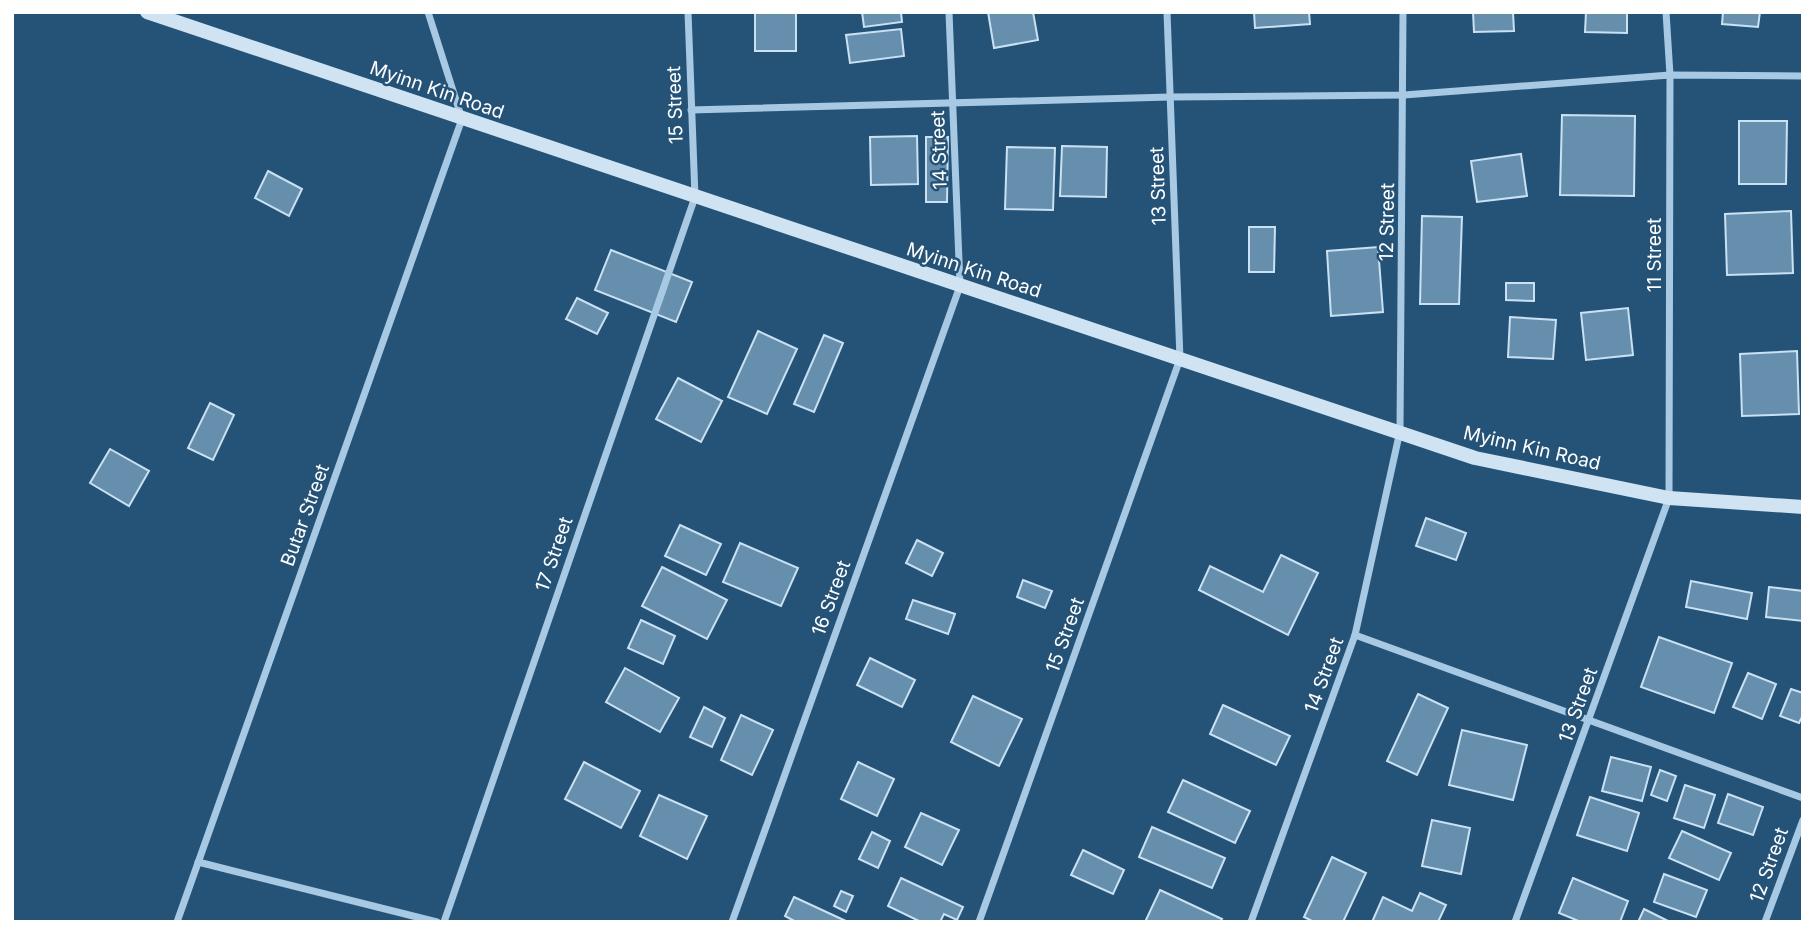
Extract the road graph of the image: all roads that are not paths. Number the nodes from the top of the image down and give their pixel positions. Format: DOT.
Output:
graph roads {
  1 [pos="147,12"];
  2 [pos="428,12"];
  3 [pos="688,12"];
  4 [pos="949,12"];
  5 [pos="1167,12"];
  6 [pos="1403,12"];
  7 [pos="1666,12"];
  8 [pos="1670,75"];
  9 [pos="1803,76"];
  10 [pos="1404,95"];
  11 [pos="1170,97"];
  12 [pos="953,103"];
  13 [pos="691,110"];
  14 [pos="462,119"];
  15 [pos="695,197"];
  16 [pos="960,286"];
  17 [pos="1180,359"];
  18 [pos="1400,431"];
  19 [pos="1669,498"];
  20 [pos="1803,507"];
  21 [pos="1355,635"];
  22 [pos="1589,720"];
  23 [pos="1803,798"];
  24 [pos="1803,820"];
  25 [pos="198,862"];
  26 [pos="177,922"];
  27 [pos="437,922"];
  28 [pos="444,922"];
  29 [pos="732,922"];
  30 [pos="979,922"];
  31 [pos="1251,922"];
  32 [pos="1515,922"];
  33 [pos="1765,922"];
  1 -- 14 [label="street, Myinn Kin Road"];
  2 -- 14 [label="street"];
  3 -- 13 [label="street, 15 Street"];
  4 -- 12 [label="street, 14 Street"];
  5 -- 11 [label="street, 13 Street"];
  6 -- 10 [label="street, 12 Street"];
  7 -- 8 [label="street, 11 Street"];
  8 -- 9 [label="street"];
  8 -- 10 [label="street"];
  8 -- 19 [label="street, 11 Street"];
  10 -- 11 [label="street"];
  10 -- 18 [label="street, 12 Street"];
  11 -- 12 [label="street"];
  11 -- 17 [label="street, 13 Street"];
  12 -- 13 [label="street"];
  12 -- 16 [label="street, 14 Street"];
  13 -- 15 [label="street, 15 Street"];
  14 -- 15 [label="street, Myinn Kin Road"];
  14 -- 25 [label="street, Butar Street"];
  15 -- 16 [label="street, Myinn Kin Road"];
  15 -- 28 [label="street, 17 Street"];
  16 -- 17 [label="street, Myinn Kin Road"];
  16 -- 29 [label="street, 16 Street"];
  17 -- 18 [label="street, Myinn Kin Road"];
  17 -- 30 [label="street, 15 Street"];
  18 -- 19 [label="street, Myinn Kin Road"];
  18 -- 21 [label="street, 14 Street"];
  19 -- 20 [label="street, Myinn Kin Road"];
  19 -- 22 [label="street, 13 Street"];
  21 -- 22 [label="street"];
  21 -- 31 [label="street, 14 Street"];
  22 -- 23 [label="street"];
  22 -- 32 [label="street, 13 Street"];
  24 -- 33 [label="street, 12 Street"];
  25 -- 26 [label="street, Butar Street"];
  25 -- 27 [label="street"];
}
